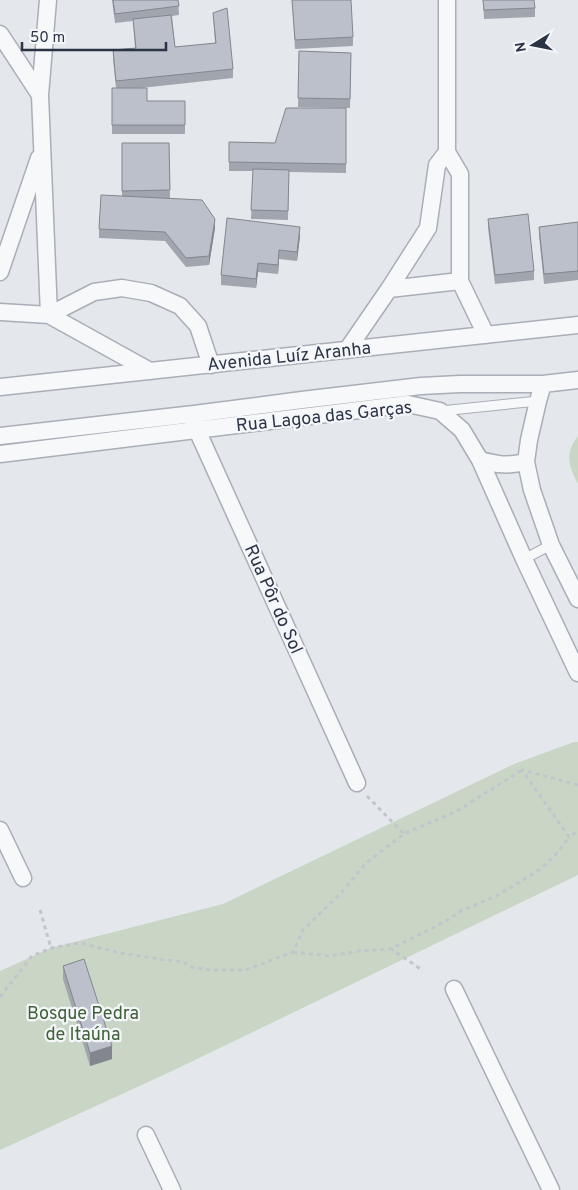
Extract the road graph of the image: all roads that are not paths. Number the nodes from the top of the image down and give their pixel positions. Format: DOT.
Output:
graph roads {
  1 [pos="48,0"];
  2 [pos="447,0"];
  3 [pos="0,34"];
  4 [pos="40,95"];
  5 [pos="42,148"];
  6 [pos="447,152"];
  7 [pos="0,272"];
  8 [pos="460,282"];
  9 [pos="389,289"];
  10 [pos="0,312"];
  11 [pos="49,315"];
  12 [pos="578,324"];
  13 [pos="486,335"];
  14 [pos="347,350"];
  15 [pos="211,365"];
  16 [pos="150,371"];
  17 [pos="578,380"];
  18 [pos="543,384"];
  19 [pos="0,388"];
  20 [pos="538,401"];
  21 [pos="440,411"];
  22 [pos="196,422"];
  23 [pos="0,436"];
  24 [pos="0,454"];
  25 [pos="480,460"];
  26 [pos="526,462"];
  27 [pos="551,545"];
  28 [pos="524,559"];
  29 [pos="578,599"];
  30 [pos="578,673"];
  31 [pos="357,783"];
  32 [pos="0,830"];
  33 [pos="23,878"];
  34 [pos="454,989"];
  35 [pos="146,1135"];
  36 [pos="172,1190"];
  37 [pos="551,1190"];
  1 -- 4 [label="street"];
  2 -- 6 [label="street"];
  3 -- 4 [label="street"];
  4 -- 5 [label="street"];
  5 -- 7 [label="street"];
  5 -- 11 [label="street"];
  6 -- 8 [label="street"];
  6 -- 9 [label="street"];
  8 -- 9 [label="street"];
  8 -- 13 [label="street"];
  9 -- 14 [label="street"];
  10 -- 11 [label="street"];
  11 -- 15 [label="street"];
  11 -- 16 [label="street"];
  12 -- 13 [label="street, Avenida Luíz Aranha"];
  13 -- 14 [label="street, Avenida Luíz Aranha"];
  14 -- 15 [label="street, Avenida Luíz Aranha"];
  15 -- 16 [label="street, Avenida Luíz Aranha"];
  16 -- 19 [label="street, Avenida Luíz Aranha"];
  17 -- 18 [label="street"];
  18 -- 20 [label="street"];
  18 -- 22 [label="street"];
  20 -- 21 [label="lane"];
  20 -- 26 [label="street"];
  21 -- 22 [label="street, Rua Lagoa das Garças"];
  21 -- 25 [label="street, Rua Lagoa das Garças"];
  22 -- 23 [label="street"];
  22 -- 24 [label="street, Rua Lagoa das Garças"];
  22 -- 31 [label="street, Rua Pôr do Sol"];
  25 -- 26 [label="street"];
  25 -- 28 [label="street, Rua Lagoa das Garças"];
  26 -- 27 [label="street"];
  27 -- 28 [label="lane"];
  27 -- 29 [label="street"];
  28 -- 30 [label="street, Rua Lagoa das Garças"];
  32 -- 33 [label="street"];
  34 -- 37 [label="street"];
  35 -- 36 [label="street"];
}
